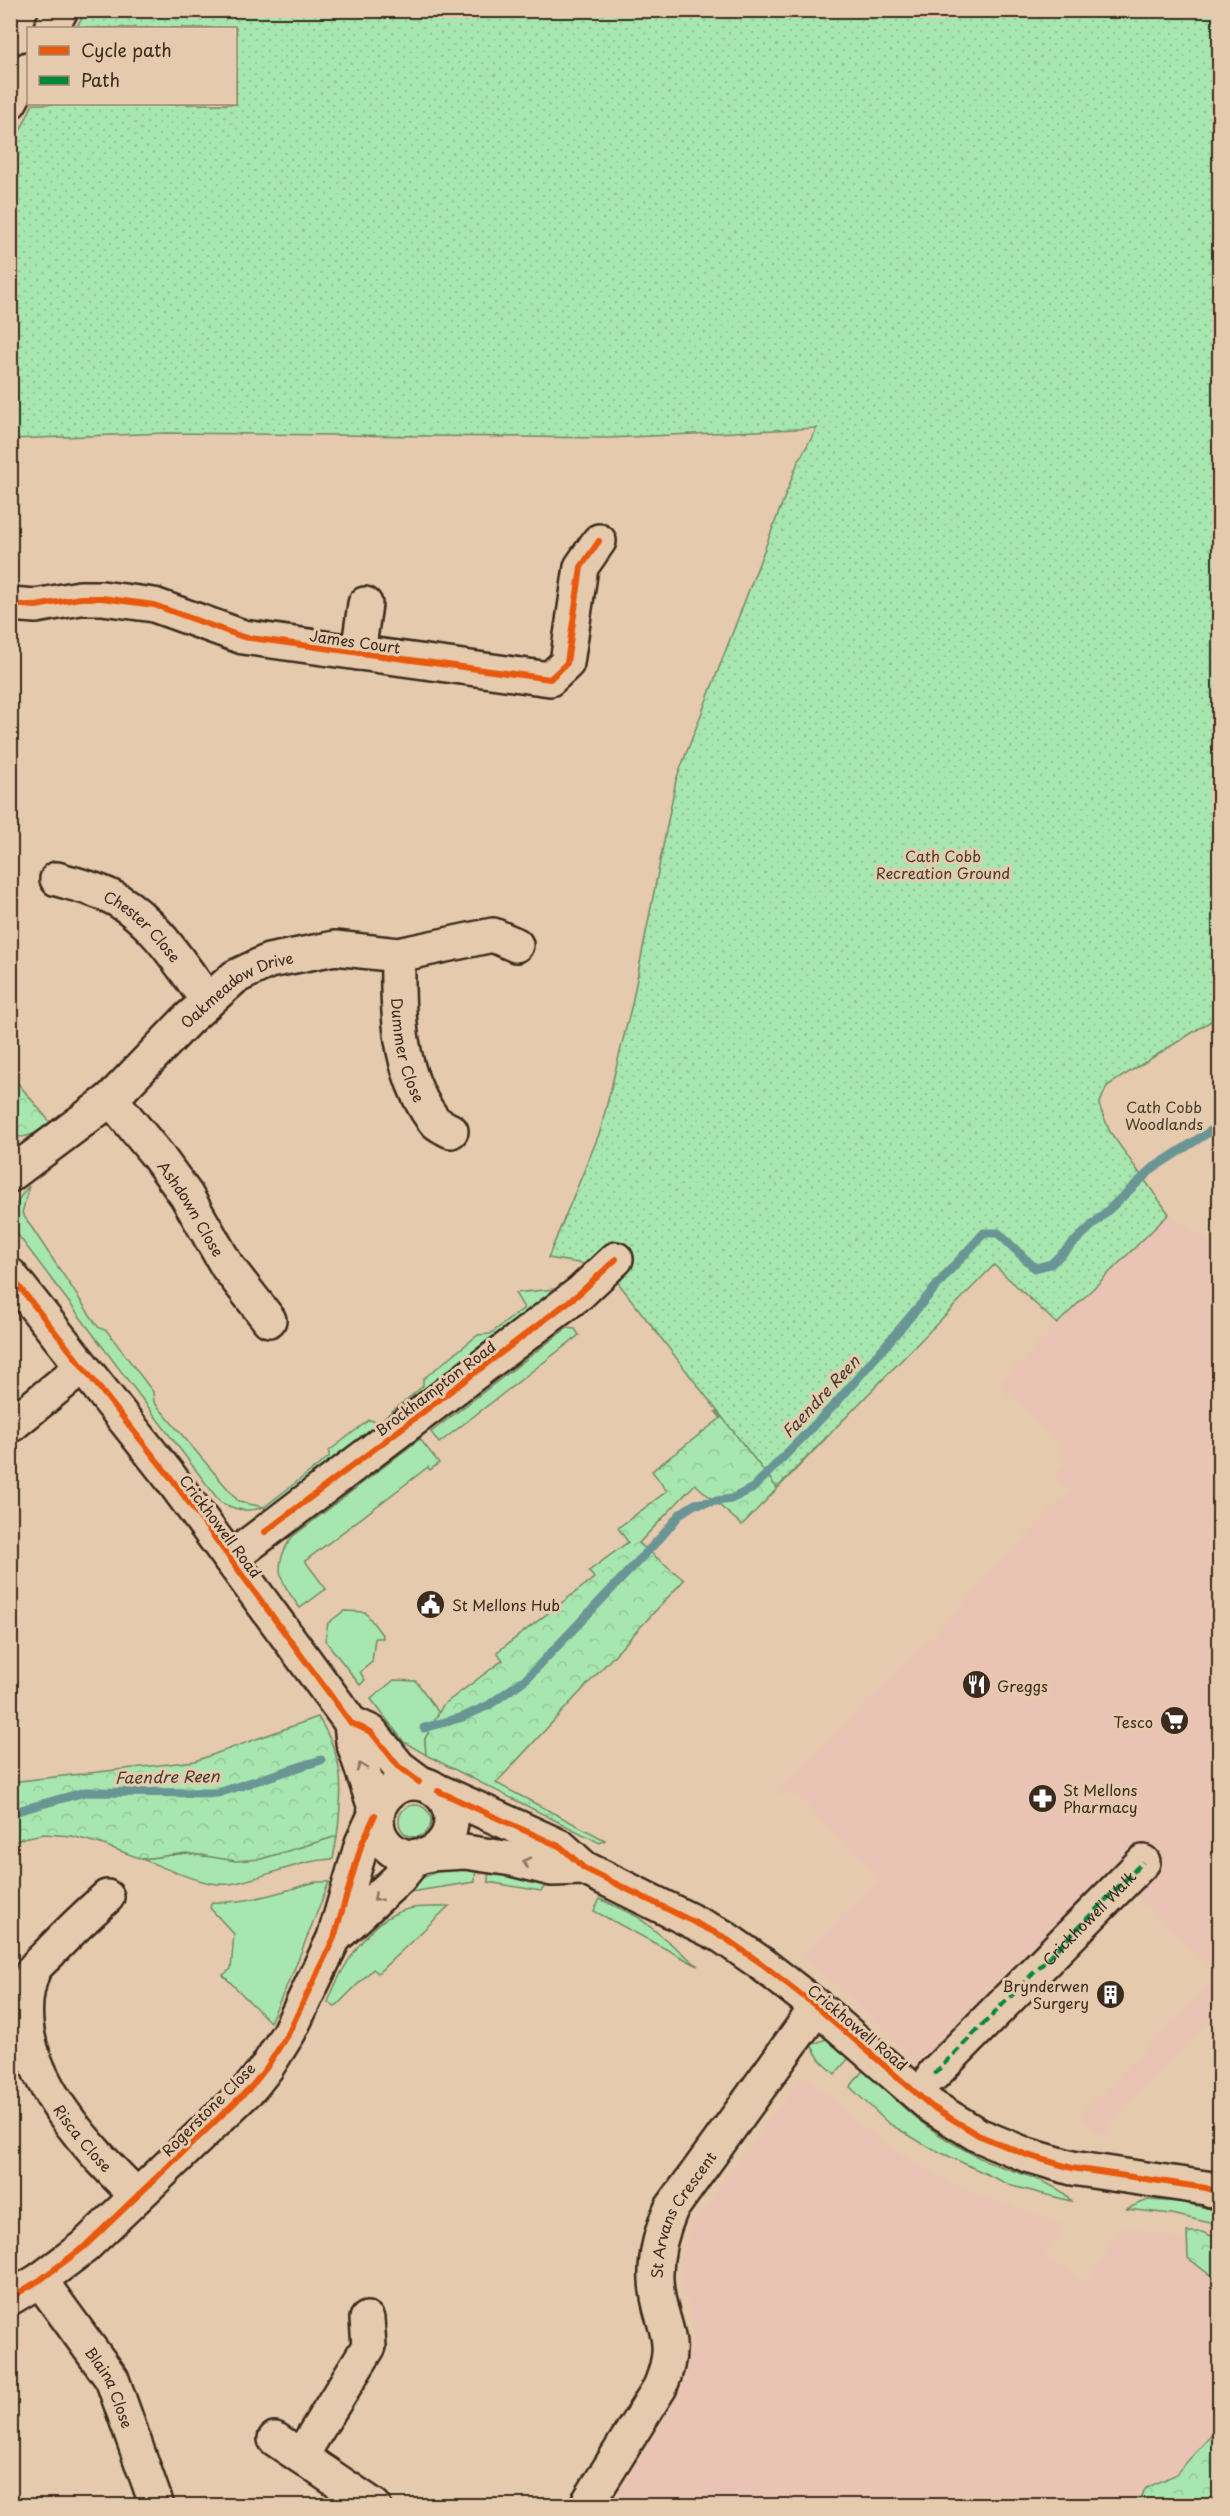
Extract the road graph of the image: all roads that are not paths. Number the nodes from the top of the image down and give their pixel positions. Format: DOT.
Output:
graph roads {
  1 [pos="61,10"];
  2 [pos="52,27"];
  3 [pos="27,71"];
  4 [pos="10,102"];
  5 [pos="599,541"];
  6 [pos="10,604"];
  7 [pos="365,604"];
  8 [pos="358,654"];
  9 [pos="57,879"];
  10 [pos="516,945"];
  11 [pos="398,955"];
  12 [pos="208,1001"];
  13 [pos="111,1099"];
  14 [pos="452,1131"];
  15 [pos="10,1175"];
  16 [pos="616,1259"];
  17 [pos="10,1275"];
  18 [pos="269,1320"];
  19 [pos="82,1367"];
  20 [pos="10,1426"];
  21 [pos="230,1558"];
  22 [pos="351,1722"];
  23 [pos="429,1787"];
  24 [pos="376,1813"];
  25 [pos="423,1855"];
  26 [pos="1143,1862"];
  27 [pos="584,1868"];
  28 [pos="107,1897"];
  29 [pos="334,1938"];
  30 [pos="817,2007"];
  31 [pos="934,2074"];
  32 [pos="1220,2193"];
  33 [pos="137,2196"];
  34 [pos="40,2280"];
  35 [pos="10,2298"];
  36 [pos="367,2319"];
  37 [pos="157,2505"];
  38 [pos="374,2505"];
  39 [pos="586,2505"];
  1 -- 2 [label="street"];
  3 -- 4 [label="street"];
  5 -- 8 [label="street, James Court"];
  6 -- 8 [label="street, James Court"];
  7 -- 8 [label="street"];
  9 -- 12 [label="street, Chester Close"];
  10 -- 11 [label="street, Oakmeadow Drive"];
  11 -- 12 [label="street, Oakmeadow Drive"];
  11 -- 14 [label="street, Dummer Close"];
  12 -- 13 [label="street, Oakmeadow Drive"];
  13 -- 15 [label="street, Oakmeadow Drive"];
  13 -- 18 [label="street, Ashdown Close"];
  16 -- 21 [label="street, Brockhampton Road"];
  17 -- 19 [label="street, Crickhowell Road"];
  19 -- 20 [label="street"];
  19 -- 21 [label="street, Crickhowell Road"];
  21 -- 22 [label="street, Crickhowell Road"];
  22 -- 23 [label="street, Crickhowell Road"];
  24 -- 22 [label="street, Crickhowell Road, one-way"];
  23 -- 24 [label="street"];
  23 -- 25 [label="street"];
  23 -- 27 [label="street, Crickhowell Road"];
  24 -- 25 [label="street"];
  24 -- 29 [label="street, Rogerstone Close"];
  27 -- 25 [label="street, Crickhowell Road, one-way"];
  25 -- 29 [label="street, Rogerstone Close, one-way"];
  26 -- 31 [label="street, Crickhowell Walk"];
  27 -- 30 [label="street, Crickhowell Road"];
  28 -- 33 [label="street, Risca Close"];
  29 -- 33 [label="street, Rogerstone Close"];
  30 -- 32 [label="street, Crickhowell Road"];
  30 -- 39 [label="street, St Arvans Crescent"];
  33 -- 34 [label="street, Rogerstone Close"];
  34 -- 35 [label="street, Rogerstone Close"];
  34 -- 37 [label="street, Blaina Close"];
  36 -- 38 [label="street"];
}
